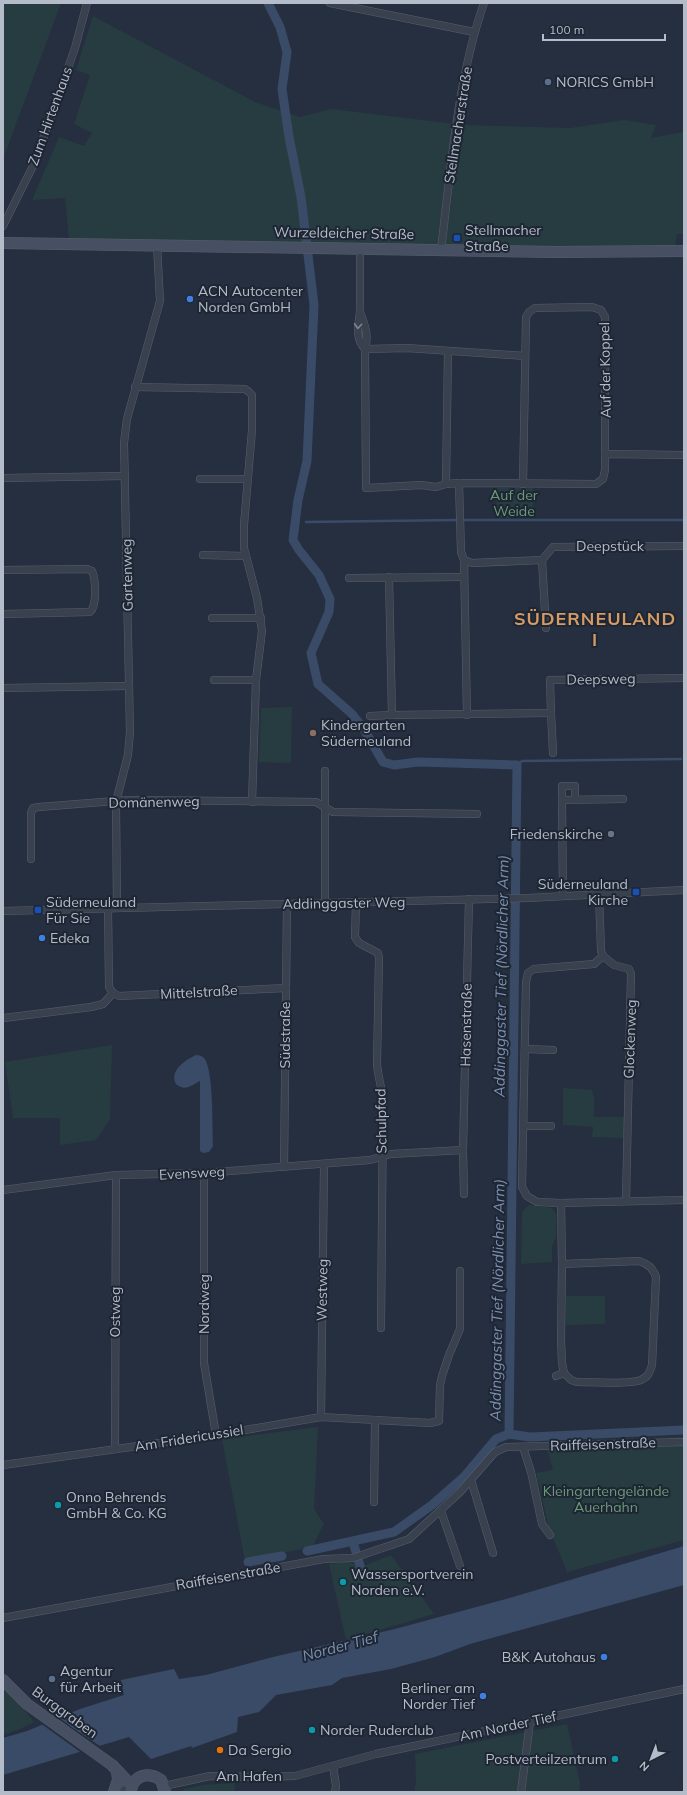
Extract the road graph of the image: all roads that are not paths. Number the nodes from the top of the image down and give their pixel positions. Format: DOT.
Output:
graph roads {
  1 [pos="87,3"];
  2 [pos="330,3"];
  3 [pos="484,3"];
  4 [pos="474,32"];
  5 [pos="3,226"];
  6 [pos="3,243"];
  7 [pos="158,245"];
  8 [pos="360,248"];
  9 [pos="441,250"];
  10 [pos="684,251"];
  11 [pos="365,349"];
  12 [pos="448,351"];
  13 [pos="525,356"];
  14 [pos="135,387"];
  15 [pos="605,454"];
  16 [pos="684,455"];
  17 [pos="125,476"];
  18 [pos="3,478"];
  19 [pos="200,479"];
  20 [pos="248,479"];
  21 [pos="459,483"];
  22 [pos="446,484"];
  23 [pos="524,484"];
  24 [pos="684,546"];
  25 [pos="203,555"];
  26 [pos="246,556"];
  27 [pos="464,560"];
  28 [pos="542,560"];
  29 [pos="3,570"];
  30 [pos="389,577"];
  31 [pos="464,577"];
  32 [pos="349,578"];
  33 [pos="3,614"];
  34 [pos="212,618"];
  35 [pos="261,618"];
  36 [pos="546,628"];
  37 [pos="684,678"];
  38 [pos="214,680"];
  39 [pos="256,680"];
  40 [pos="129,686"];
  41 [pos="3,688"];
  42 [pos="551,712"];
  43 [pos="392,715"];
  44 [pos="467,715"];
  45 [pos="370,716"];
  46 [pos="553,753"];
  47 [pos="325,771"];
  48 [pos="623,799"];
  49 [pos="562,800"];
  50 [pos="575,800"];
  51 [pos="116,802"];
  52 [pos="252,802"];
  53 [pos="324,806"];
  54 [pos="476,814"];
  55 [pos="31,859"];
  56 [pos="684,890"];
  57 [pos="599,894"];
  58 [pos="563,896"];
  59 [pos="469,899"];
  60 [pos="356,903"];
  61 [pos="287,904"];
  62 [pos="325,904"];
  63 [pos="108,908"];
  64 [pos="117,908"];
  65 [pos="3,912"];
  66 [pos="603,956"];
  67 [pos="286,988"];
  68 [pos="113,993"];
  69 [pos="4,1018"];
  70 [pos="525,1049"];
  71 [pos="553,1050"];
  72 [pos="524,1126"];
  73 [pos="551,1126"];
  74 [pos="463,1150"];
  75 [pos="382,1156"];
  76 [pos="324,1164"];
  77 [pos="284,1167"];
  78 [pos="204,1173"];
  79 [pos="116,1175"];
  80 [pos="3,1190"];
  81 [pos="464,1194"];
  82 [pos="684,1200"];
  83 [pos="626,1201"];
  84 [pos="562,1203"];
  85 [pos="562,1264"];
  86 [pos="460,1271"];
  87 [pos="381,1328"];
  88 [pos="564,1373"];
  89 [pos="556,1376"];
  90 [pos="320,1417"];
  91 [pos="375,1420"];
  92 [pos="216,1435"];
  93 [pos="684,1442"];
  94 [pos="523,1447"];
  95 [pos="115,1449"];
  96 [pos="3,1465"];
  97 [pos="471,1480"];
  98 [pos="374,1502"];
  99 [pos="441,1511"];
  100 [pos="550,1535"];
  101 [pos="493,1553"];
  102 [pos="460,1566"];
  103 [pos="3,1618"];
  104 [pos="3,1680"];
  105 [pos="684,1689"];
  106 [pos="530,1722"];
  107 [pos="333,1766"];
  108 [pos="114,1768"];
  109 [pos="131,1787"];
  110 [pos="164,1789"];
  111 [pos="114,1792"];
  112 [pos="335,1792"];
  113 [pos="521,1792"];
  1 -- 5 [label="street, Zum Hirtenhaus"];
  2 -- 4 [label="street"];
  3 -- 4 [label="street, Stellmacherstraße"];
  4 -- 9 [label="street, Stellmacherstraße"];
  6 -- 7 [label="main road, Wurzeldeicher Straße"];
  7 -- 8 [label="main road, Wurzeldeicher Straße"];
  7 -- 14 [label="street, Gartenweg"];
  8 -- 9 [label="main road, Wurzeldeicher Straße"];
  8 -- 11 [label="street"];
  9 -- 10 [label="main road, Wurzeldeicher Straße"];
  11 -- 12 [label="street"];
  11 -- 22 [label="street"];
  12 -- 13 [label="street"];
  12 -- 22 [label="street"];
  13 -- 15 [label="street, Auf der Koppel"];
  13 -- 23 [label="street, Auf der Koppel"];
  14 -- 17 [label="street, Gartenweg"];
  14 -- 20 [label="street"];
  15 -- 16 [label="street"];
  15 -- 23 [label="street"];
  17 -- 18 [label="street"];
  17 -- 40 [label="street, Gartenweg"];
  19 -- 20 [label="street"];
  20 -- 26 [label="street"];
  21 -- 22 [label="street"];
  21 -- 23 [label="street"];
  21 -- 27 [label="street"];
  24 -- 28 [label="street, Deepstück"];
  25 -- 26 [label="street"];
  26 -- 35 [label="street"];
  27 -- 28 [label="street"];
  27 -- 31 [label="street"];
  28 -- 36 [label="street"];
  29 -- 33 [label="street"];
  30 -- 31 [label="street"];
  30 -- 32 [label="street"];
  30 -- 43 [label="street"];
  31 -- 44 [label="street"];
  34 -- 35 [label="street"];
  35 -- 39 [label="street"];
  37 -- 42 [label="street, Deepsweg"];
  38 -- 39 [label="street"];
  39 -- 52 [label="street"];
  40 -- 41 [label="street"];
  40 -- 51 [label="street, Gartenweg"];
  42 -- 44 [label="street"];
  42 -- 46 [label="street, Deepsweg"];
  43 -- 44 [label="street"];
  43 -- 45 [label="street"];
  47 -- 53 [label="street"];
  48 -- 50 [label="street"];
  49 -- 50 [label="street"];
  49 -- 50 [label="street"];
  49 -- 58 [label="street"];
  51 -- 52 [label="street, Domänenweg"];
  51 -- 55 [label="street, Domänenweg"];
  51 -- 64 [label="street, Gartenweg"];
  52 -- 53 [label="street, Domänenweg"];
  53 -- 54 [label="street, Domänenweg"];
  53 -- 62 [label="street"];
  56 -- 57 [label="street, Addinggaster Weg"];
  57 -- 58 [label="street, Addinggaster Weg"];
  57 -- 66 [label="street"];
  58 -- 59 [label="street, Addinggaster Weg"];
  59 -- 60 [label="street, Addinggaster Weg"];
  59 -- 74 [label="street, Hasenstraße"];
  60 -- 62 [label="street, Addinggaster Weg"];
  60 -- 75 [label="street, Schulpfad"];
  61 -- 62 [label="street, Addinggaster Weg"];
  61 -- 64 [label="street, Addinggaster Weg"];
  61 -- 67 [label="street, Südstraße"];
  63 -- 64 [label="street, Addinggaster Weg"];
  63 -- 65 [label="street, Addinggaster Weg"];
  63 -- 68 [label="street"];
  66 -- 70 [label="street"];
  66 -- 83 [label="street, Glockenweg"];
  67 -- 68 [label="street, Mittelstraße"];
  67 -- 77 [label="street, Südstraße"];
  68 -- 69 [label="street"];
  70 -- 71 [label="street"];
  70 -- 72 [label="street"];
  72 -- 73 [label="street"];
  72 -- 84 [label="street"];
  74 -- 75 [label="street"];
  74 -- 81 [label="street, Hasenstraße"];
  75 -- 76 [label="street, Evensweg"];
  75 -- 87 [label="street, Schulpfad"];
  76 -- 77 [label="street, Evensweg"];
  76 -- 90 [label="street, Westweg"];
  77 -- 78 [label="street, Evensweg"];
  78 -- 79 [label="street, Evensweg"];
  78 -- 92 [label="street, Nordweg"];
  79 -- 80 [label="street, Evensweg"];
  79 -- 95 [label="street, Ostweg"];
  82 -- 83 [label="street"];
  83 -- 84 [label="street"];
  84 -- 85 [label="street"];
  85 -- 88 [label="street"];
  85 -- 88 [label="street"];
  86 -- 91 [label="street, Am Fridericussiel"];
  88 -- 89 [label="street"];
  90 -- 91 [label="street, Am Fridericussiel"];
  90 -- 92 [label="street, Am Fridericussiel"];
  91 -- 98 [label="street"];
  92 -- 95 [label="street, Am Fridericussiel"];
  93 -- 94 [label="street, Raiffeisenstraße"];
  94 -- 97 [label="street, Raiffeisenstraße"];
  94 -- 100 [label="street"];
  95 -- 96 [label="street, Am Fridericussiel"];
  97 -- 99 [label="street, Raiffeisenstraße"];
  97 -- 101 [label="street"];
  99 -- 102 [label="street"];
  99 -- 103 [label="street, Raiffeisenstraße"];
  104 -- 108 [label="main road, Burggraben"];
  105 -- 106 [label="street, Am Norder Tief"];
  106 -- 107 [label="street, Am Norder Tief"];
  106 -- 113 [label="street"];
  107 -- 110 [label="street, Am Hafen"];
  107 -- 112 [label="street"];
  108 -- 109 [label="main road, Burggraben"];
  108 -- 111 [label="main road"];
  109 -- 110 [label="main road, Burggraben"];
}
